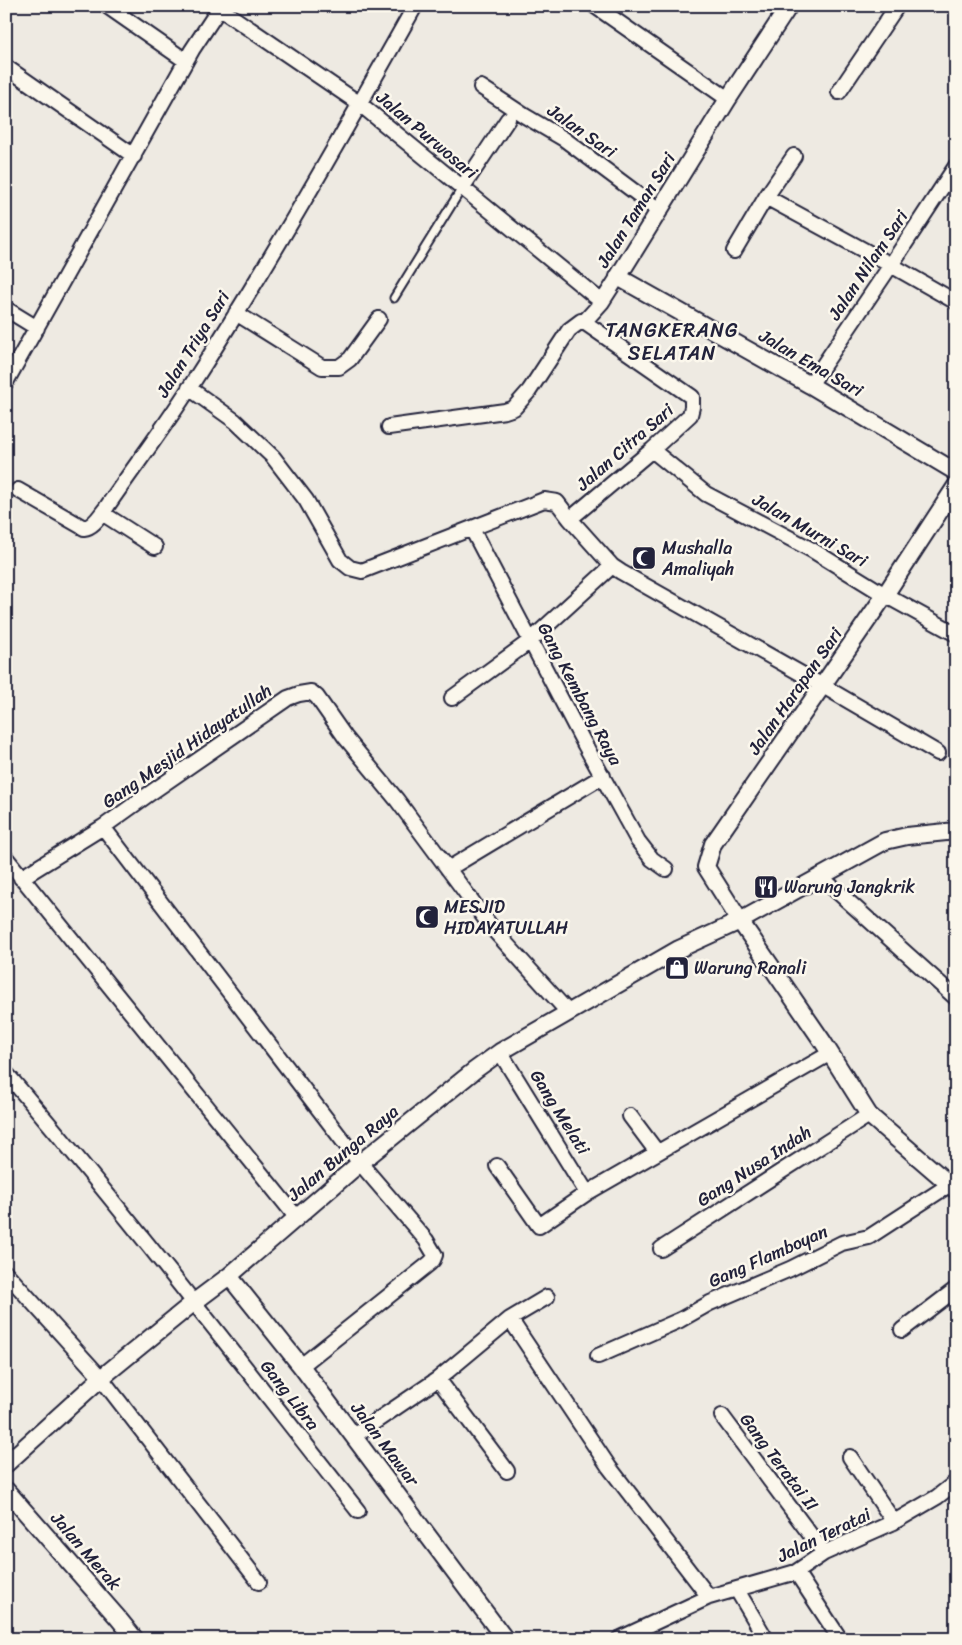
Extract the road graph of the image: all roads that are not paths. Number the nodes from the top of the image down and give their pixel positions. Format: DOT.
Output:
graph roads {
  1 [pos="107,6"];
  2 [pos="415,6"];
  3 [pos="595,6"];
  4 [pos="789,6"];
  5 [pos="898,6"];
  6 [pos="220,7"];
  7 [pos="186,61"];
  8 [pos="6,67"];
  9 [pos="481,87"];
  10 [pos="839,92"];
  11 [pos="728,99"];
  12 [pos="360,104"];
  13 [pos="508,119"];
  14 [pos="134,156"];
  15 [pos="794,156"];
  16 [pos="956,166"];
  17 [pos="462,188"];
  18 [pos="766,197"];
  19 [pos="659,210"];
  20 [pos="734,251"];
  21 [pos="892,265"];
  22 [pos="618,276"];
  23 [pos="394,298"];
  24 [pos="602,302"];
  25 [pos="956,302"];
  26 [pos="6,309"];
  27 [pos="236,313"];
  28 [pos="378,319"];
  29 [pos="584,322"];
  30 [pos="37,328"];
  31 [pos="6,382"];
  32 [pos="810,385"];
  33 [pos="189,388"];
  34 [pos="389,428"];
  35 [pos="652,450"];
  36 [pos="956,472"];
  37 [pos="956,486"];
  38 [pos="18,490"];
  39 [pos="102,513"];
  40 [pos="570,519"];
  41 [pos="472,529"];
  42 [pos="155,547"];
  43 [pos="612,566"];
  44 [pos="885,594"];
  45 [pos="956,634"];
  46 [pos="530,641"];
  47 [pos="823,686"];
  48 [pos="452,698"];
  49 [pos="938,753"];
  50 [pos="603,776"];
  51 [pos="103,828"];
  52 [pos="956,831"];
  53 [pos="6,858"];
  54 [pos="448,869"];
  55 [pos="666,869"];
  56 [pos="820,876"];
  57 [pos="21,878"];
  58 [pos="740,921"];
  59 [pos="956,998"];
  60 [pos="568,1012"];
  61 [pos="500,1052"];
  62 [pos="829,1054"];
  63 [pos="6,1073"];
  64 [pos="869,1115"];
  65 [pos="630,1116"];
  66 [pos="657,1152"];
  67 [pos="360,1163"];
  68 [pos="497,1166"];
  69 [pos="952,1187"];
  70 [pos="587,1193"];
  71 [pos="296,1218"];
  72 [pos="660,1249"];
  73 [pos="6,1274"];
  74 [pos="229,1276"];
  75 [pos="956,1289"];
  76 [pos="547,1297"];
  77 [pos="193,1303"];
  78 [pos="510,1318"];
  79 [pos="902,1330"];
  80 [pos="598,1356"];
  81 [pos="301,1366"];
  82 [pos="101,1378"];
  83 [pos="438,1379"];
  84 [pos="722,1416"];
  85 [pos="354,1436"];
  86 [pos="850,1457"];
  87 [pos="6,1464"];
  88 [pos="507,1471"];
  89 [pos="956,1482"];
  90 [pos="6,1490"];
  91 [pos="358,1511"];
  92 [pos="894,1522"];
  93 [pos="824,1554"];
  94 [pos="796,1572"];
  95 [pos="259,1582"];
  96 [pos="738,1590"];
  97 [pos="709,1597"];
  98 [pos="135,1639"];
  99 [pos="505,1639"];
  100 [pos="619,1639"];
  101 [pos="766,1639"];
  102 [pos="840,1639"];
  1 -- 7 [label="street"];
  2 -- 12 [label="street, Jalan Triya Sari"];
  3 -- 11 [label="street"];
  4 -- 11 [label="street, Jalan Taman Sari"];
  5 -- 10 [label="street"];
  6 -- 7 [label="street"];
  6 -- 12 [label="street, Jalan Purwosari"];
  7 -- 14 [label="street"];
  8 -- 14 [label="street"];
  9 -- 19 [label="street, Jalan Sari"];
  11 -- 19 [label="street, Jalan Taman Sari"];
  12 -- 17 [label="street, Jalan Purwosari"];
  12 -- 27 [label="street, Jalan Triya Sari"];
  13 -- 17 [label="street"];
  14 -- 30 [label="street"];
  15 -- 18 [label="street"];
  16 -- 21 [label="street, Jalan Nilam Sari"];
  17 -- 23 [label="lane"];
  17 -- 24 [label="street, Jalan Purwosari"];
  18 -- 20 [label="street"];
  18 -- 21 [label="street"];
  19 -- 22 [label="street, Jalan Taman Sari"];
  21 -- 25 [label="street"];
  21 -- 32 [label="street, Jalan Nilam Sari"];
  22 -- 24 [label="street, Jalan Taman Sari"];
  22 -- 32 [label="street, Jalan Ema Sari"];
  24 -- 29 [label="street, Jalan Taman Sari"];
  26 -- 30 [label="street"];
  27 -- 28 [label="street"];
  27 -- 33 [label="street, Jalan Triya Sari"];
  29 -- 34 [label="street, Jalan Taman Sari"];
  29 -- 35 [label="street, Jalan Citra Sari"];
  30 -- 31 [label="street"];
  32 -- 36 [label="street, Jalan Ema Sari"];
  33 -- 39 [label="street, Jalan Triya Sari"];
  33 -- 41 [label="street"];
  35 -- 40 [label="street, Jalan Citra Sari"];
  35 -- 44 [label="street, Jalan Murni Sari"];
  37 -- 44 [label="street, Jalan Harapan Sari"];
  38 -- 39 [label="street, Jalan Triya Sari"];
  39 -- 42 [label="street"];
  40 -- 41 [label="street, Jalan Citra Sari"];
  40 -- 43 [label="street, Jalan Citra Sari"];
  41 -- 46 [label="street, Gang Kembang Raya"];
  43 -- 46 [label="street"];
  43 -- 47 [label="street, Jalan Citra Sari"];
  44 -- 45 [label="street, Jalan Murni Sari"];
  44 -- 47 [label="street, Jalan Harapan Sari"];
  46 -- 48 [label="street"];
  46 -- 50 [label="street, Gang Kembang Raya"];
  47 -- 49 [label="street, Jalan Citra Sari"];
  47 -- 58 [label="street, Jalan Harapan Sari"];
  50 -- 54 [label="street"];
  50 -- 55 [label="street, Gang Kembang Raya"];
  51 -- 54 [label="street, Gang Mesjid Hidayatullah"];
  51 -- 57 [label="street"];
  51 -- 67 [label="street, Gang Mesjid Hidayatullah"];
  52 -- 56 [label="street, Jalan Bunga Raya"];
  53 -- 57 [label="street"];
  54 -- 60 [label="street, Gang Mesjid Hidayatullah"];
  56 -- 58 [label="street, Jalan Bunga Raya"];
  56 -- 59 [label="street"];
  57 -- 71 [label="street"];
  58 -- 60 [label="street, Jalan Bunga Raya"];
  58 -- 62 [label="street, Jalan Harapan Sari"];
  60 -- 61 [label="street, Jalan Bunga Raya"];
  61 -- 67 [label="street, Jalan Bunga Raya"];
  61 -- 70 [label="street, Gang Melati"];
  62 -- 64 [label="street, Jalan Harapan Sari"];
  62 -- 66 [label="street"];
  63 -- 77 [label="street, Gang Libra"];
  64 -- 69 [label="street, Jalan Harapan Sari"];
  64 -- 72 [label="street, Gang Nusa Indah"];
  65 -- 66 [label="street"];
  66 -- 70 [label="street"];
  67 -- 71 [label="street, Jalan Bunga Raya"];
  67 -- 81 [label="street, Gang Mesjid Hidayatullah"];
  68 -- 70 [label="street"];
  69 -- 80 [label="street, Gang Flamboyan"];
  71 -- 74 [label="street, Jalan Bunga Raya"];
  73 -- 82 [label="street"];
  74 -- 77 [label="street, Jalan Bunga Raya"];
  74 -- 81 [label="street, Jalan Mawar"];
  75 -- 79 [label="street"];
  76 -- 78 [label="street"];
  77 -- 82 [label="street, Jalan Bunga Raya"];
  77 -- 91 [label="street, Gang Libra"];
  78 -- 83 [label="street"];
  78 -- 97 [label="street"];
  81 -- 85 [label="street, Jalan Mawar"];
  82 -- 87 [label="street, Jalan Bunga Raya"];
  82 -- 95 [label="street"];
  83 -- 85 [label="street"];
  83 -- 88 [label="street"];
  84 -- 93 [label="street, Gang Teratai II"];
  85 -- 99 [label="street, Jalan Mawar"];
  86 -- 92 [label="street"];
  89 -- 92 [label="street, Jalan Teratai"];
  90 -- 98 [label="street, Jalan Merak"];
  92 -- 93 [label="street, Jalan Teratai"];
  93 -- 94 [label="street, Jalan Teratai"];
  94 -- 96 [label="street, Jalan Teratai"];
  94 -- 102 [label="street"];
  96 -- 97 [label="street, Jalan Teratai"];
  96 -- 101 [label="street"];
  97 -- 100 [label="street, Jalan Teratai"];
}
